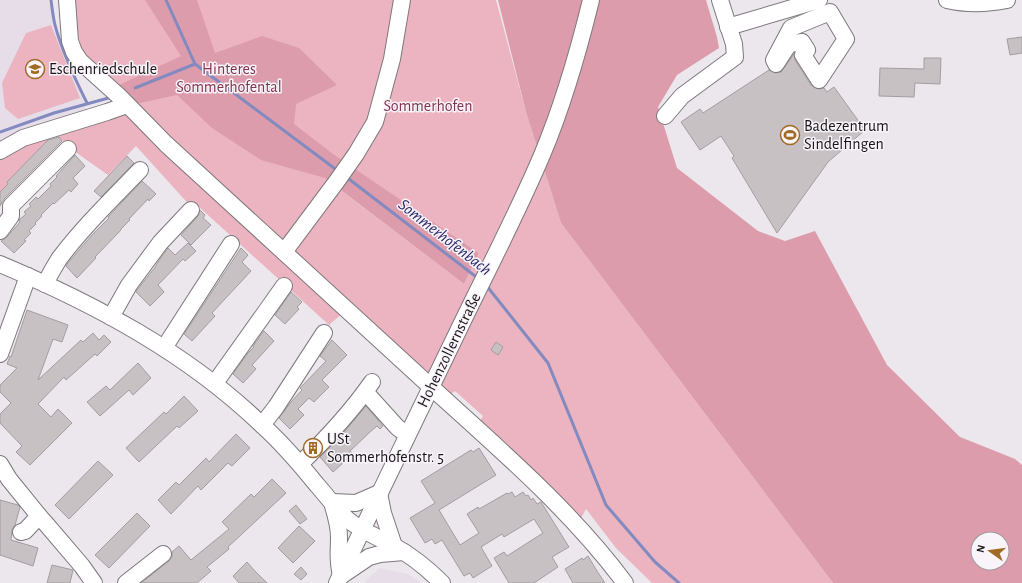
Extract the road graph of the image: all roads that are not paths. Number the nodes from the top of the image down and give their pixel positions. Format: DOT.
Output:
graph roads {
  1 [pos="67,0"];
  2 [pos="402,0"];
  3 [pos="592,0"];
  4 [pos="720,0"];
  5 [pos="819,0"];
  6 [pos="947,0"];
  7 [pos="1007,0"];
  8 [pos="728,27"];
  9 [pos="819,80"];
  10 [pos="127,104"];
  11 [pos="665,116"];
  12 [pos="68,149"];
  13 [pos="0,151"];
  14 [pos="140,170"];
  15 [pos="191,210"];
  16 [pos="0,231"];
  17 [pos="231,244"];
  18 [pos="284,252"];
  19 [pos="0,264"];
  20 [pos="28,276"];
  21 [pos="45,284"];
  22 [pos="284,286"];
  23 [pos="111,317"];
  24 [pos="324,333"];
  25 [pos="164,348"];
  26 [pos="0,354"];
  27 [pos="215,383"];
  28 [pos="431,387"];
  29 [pos="262,425"];
  30 [pos="407,435"];
  31 [pos="0,464"];
  32 [pos="300,464"];
  33 [pos="379,493"];
  34 [pos="332,502"];
  35 [pos="39,516"];
  36 [pos="362,530"];
  37 [pos="21,532"];
  38 [pos="399,549"];
  39 [pos="163,554"];
  40 [pos="339,579"];
  41 [pos="94,583"];
  42 [pos="126,583"];
  43 [pos="442,583"];
  44 [pos="626,583"];
  1 -- 10 [label="street"];
  2 -- 18 [label="street"];
  3 -- 28 [label="street, Hohenzollernstraße"];
  4 -- 8 [label="street"];
  5 -- 8 [label="street"];
  6 -- 7 [label="street"];
  8 -- 11 [label="street"];
  9 -- 9 [label="street"];
  10 -- 13 [label="street"];
  10 -- 18 [label="street"];
  12 -- 16 [label="street"];
  14 -- 21 [label="street"];
  15 -- 23 [label="street"];
  17 -- 25 [label="street"];
  18 -- 28 [label="street"];
  19 -- 20 [label="street"];
  20 -- 21 [label="street"];
  20 -- 26 [label="street"];
  21 -- 23 [label="street"];
  22 -- 27 [label="street"];
  23 -- 25 [label="street"];
  24 -- 29 [label="street"];
  25 -- 27 [label="street"];
  27 -- 29 [label="street"];
  28 -- 30 [label="street, Hohenzollernstraße"];
  28 -- 44 [label="street"];
  29 -- 32 [label="street"];
  30 -- 32 [label="street"];
  30 -- 33 [label="street, Hohenzollernstraße"];
  31 -- 35 [label="street"];
  32 -- 34 [label="street"];
  33 -- 34 [label="street"];
  33 -- 36 [label="street, Hohenzollernstraße"];
  33 -- 38 [label="street"];
  34 -- 36 [label="street"];
  34 -- 40 [label="street"];
  35 -- 37 [label="street"];
  35 -- 41 [label="street"];
  36 -- 38 [label="street"];
  36 -- 40 [label="street, Hohenzollernstraße"];
  38 -- 40 [label="street"];
  38 -- 43 [label="street"];
  39 -- 42 [label="street"];
}
